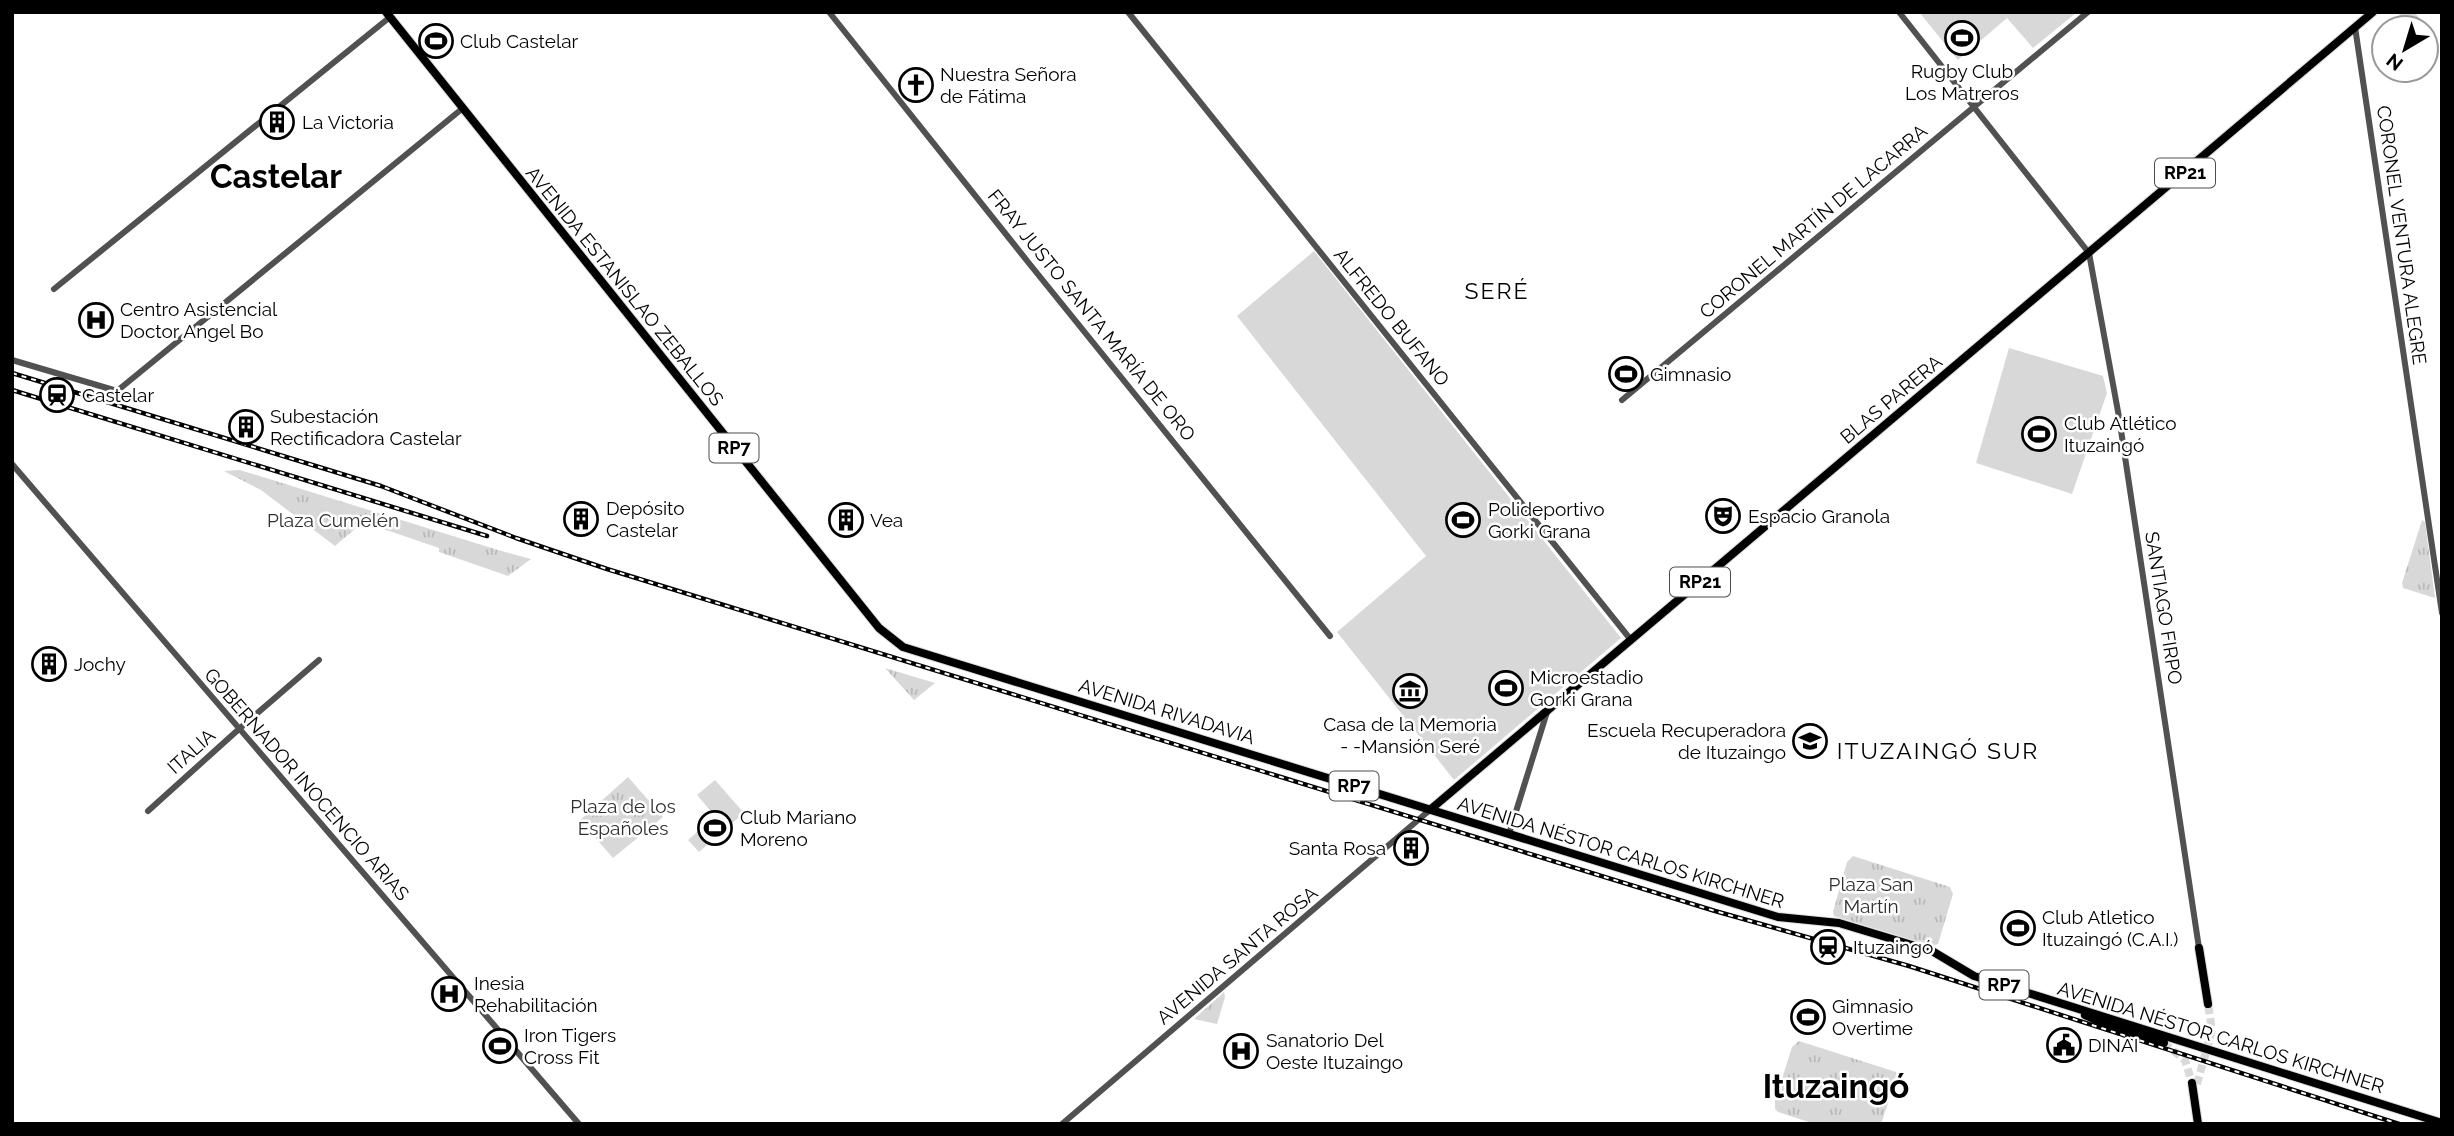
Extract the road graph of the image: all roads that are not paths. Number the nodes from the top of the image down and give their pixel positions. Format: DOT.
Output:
graph roads {
  1 [pos="829,12"];
  2 [pos="1128,12"];
  3 [pos="1899,12"];
  4 [pos="2088,12"];
  5 [pos="2373,12"];
  6 [pos="388,15"];
  7 [pos="2356,27"];
  8 [pos="1975,107"];
  9 [pos="463,108"];
  10 [pos="2089,253"];
  11 [pos="54,289"];
  12 [pos="12,360"];
  13 [pos="1622,400"];
  14 [pos="12,464"];
  15 [pos="2442,613"];
  16 [pos="1330,636"];
  17 [pos="1631,640"];
  18 [pos="895,642"];
  19 [pos="320,660"];
  20 [pos="1546,712"];
  21 [pos="239,729"];
  22 [pos="1431,809"];
  23 [pos="148,811"];
  24 [pos="1509,834"];
  25 [pos="2199,948"];
  26 [pos="2208,1004"];
  27 [pos="2074,1007"];
  28 [pos="2164,1043"];
  29 [pos="2194,1083"];
  30 [pos="2442,1123"];
  31 [pos="579,1124"];
  32 [pos="1062,1124"];
  33 [pos="2200,1124"];
  1 -- 16 [label="street, FRAY JUSTO SANTA MARÍA DE ORO"];
  2 -- 17 [label="street, ALFREDO BUFANO"];
  3 -- 8 [label="street"];
  4 -- 8 [label="street, CORONEL MARTÍN DE LACARRA"];
  5 -- 7 [label="main road, BLAS PARERA / RP21"];
  6 -- 9 [label="main road, AVENIDA ESTANISLAO ZEBALLOS / RP7"];
  6 -- 11 [label="street"];
  7 -- 10 [label="main road, BLAS PARERA / RP21"];
  7 -- 15 [label="street, CORONEL VENTURA ALEGRE"];
  8 -- 10 [label="street"];
  8 -- 13 [label="street, CORONEL MARTÍN DE LACARRA"];
  9 -- 12 [label="street"];
  9 -- 18 [label="main road, AVENIDA ESTANISLAO ZEBALLOS / RP7"];
  10 -- 17 [label="main road, BLAS PARERA / RP21"];
  10 -- 25 [label="street, SANTIAGO FIRPO"];
  14 -- 21 [label="street, GOBERNADOR INOCENCIO ARIAS"];
  17 -- 20 [label="main road, BLAS PARERA / RP21"];
  18 -- 22 [label="main road, AVENIDA RIVADAVIA / RP7"];
  19 -- 21 [label="street, ITALIA"];
  20 -- 22 [label="main road, BLAS PARERA / RP21"];
  20 -- 24 [label="street"];
  21 -- 23 [label="street, ITALIA"];
  21 -- 31 [label="street, GOBERNADOR INOCENCIO ARIAS"];
  22 -- 24 [label="main road, AVENIDA NÉSTOR CARLOS KIRCHNER / RP7"];
  22 -- 32 [label="street, AVENIDA SANTA ROSA"];
  24 -- 27 [label="main road, AVENIDA NÉSTOR CARLOS KIRCHNER / RP7"];
  25 -- 26 [label="main road, SANTIAGO FIRPO"];
  27 -- 28 [label="main road"];
  27 -- 30 [label="main road, AVENIDA NÉSTOR CARLOS KIRCHNER / RP7"];
  29 -- 33 [label="main road"];
}
